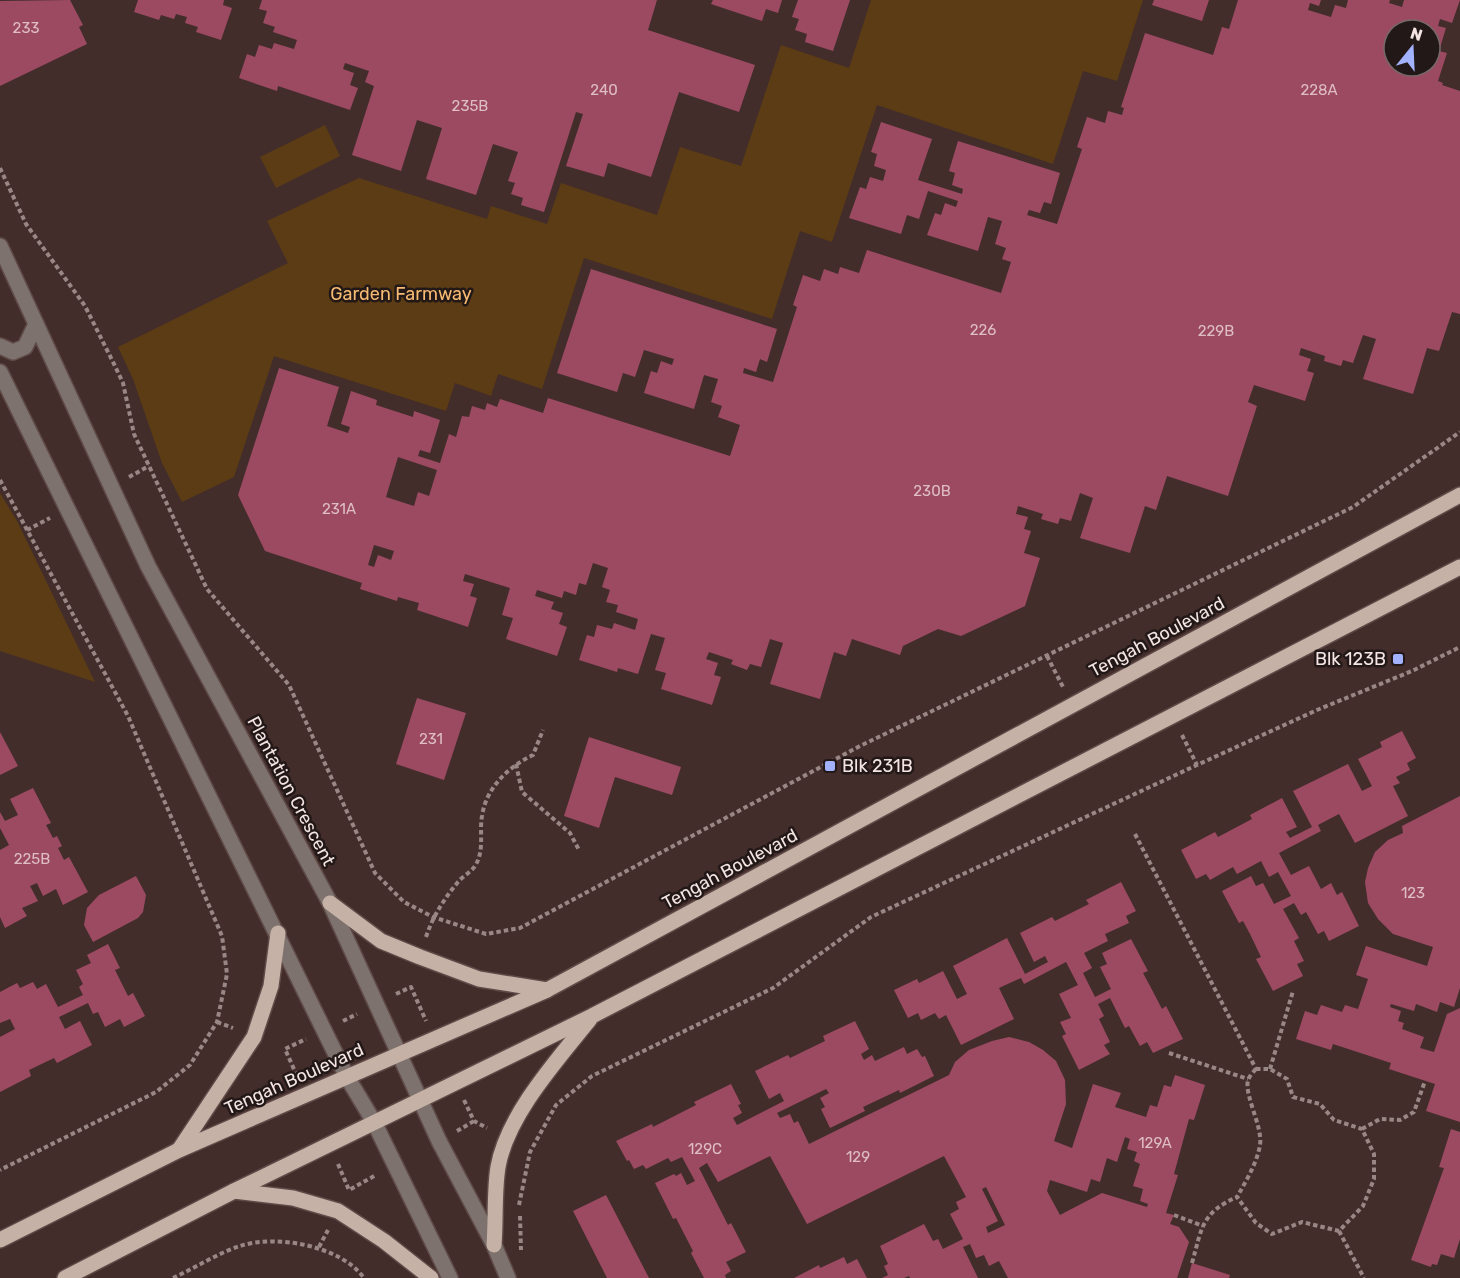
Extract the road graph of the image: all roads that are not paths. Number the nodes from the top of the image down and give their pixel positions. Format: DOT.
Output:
graph roads {
  1 [pos="0,246"];
  2 [pos="36,324"];
  3 [pos="0,346"];
  4 [pos="0,372"];
  5 [pos="1460,495"];
  6 [pos="1460,567"];
  7 [pos="330,903"];
  8 [pos="278,933"];
  9 [pos="547,990"];
  10 [pos="592,1016"];
  11 [pos="399,1054"];
  12 [pos="347,1077"];
  13 [pos="422,1100"];
  14 [pos="374,1122"];
  15 [pos="179,1150"];
  16 [pos="234,1191"];
  17 [pos="0,1240"];
  18 [pos="494,1245"];
  19 [pos="65,1278"];
  20 [pos="431,1278"];
  21 [pos="450,1278"];
  22 [pos="508,1278"];
  1 -- 2 [label="street, Plantation Crescent"];
  2 -- 3 [label="street"];
  2 -- 7 [label="street, Plantation Crescent"];
  4 -- 8 [label="street"];
  5 -- 9 [label="main road, Tengah Boulevard"];
  6 -- 10 [label="main road"];
  7 -- 9 [label="main road"];
  7 -- 11 [label="street, Plantation Crescent"];
  8 -- 12 [label="street"];
  8 -- 15 [label="main road"];
  9 -- 11 [label="main road, Tengah Boulevard"];
  10 -- 13 [label="main road"];
  10 -- 18 [label="main road"];
  11 -- 12 [label="main road, Tengah Boulevard"];
  11 -- 13 [label="street, Plantation Crescent"];
  12 -- 14 [label="street"];
  12 -- 15 [label="main road, Tengah Boulevard"];
  13 -- 14 [label="main road"];
  13 -- 18 [label="street, Plantation Crescent"];
  14 -- 16 [label="main road"];
  14 -- 21 [label="street"];
  15 -- 17 [label="main road, Tengah Boulevard"];
  16 -- 19 [label="main road"];
  16 -- 20 [label="main road"];
  18 -- 22 [label="street, Plantation Crescent"];
}
